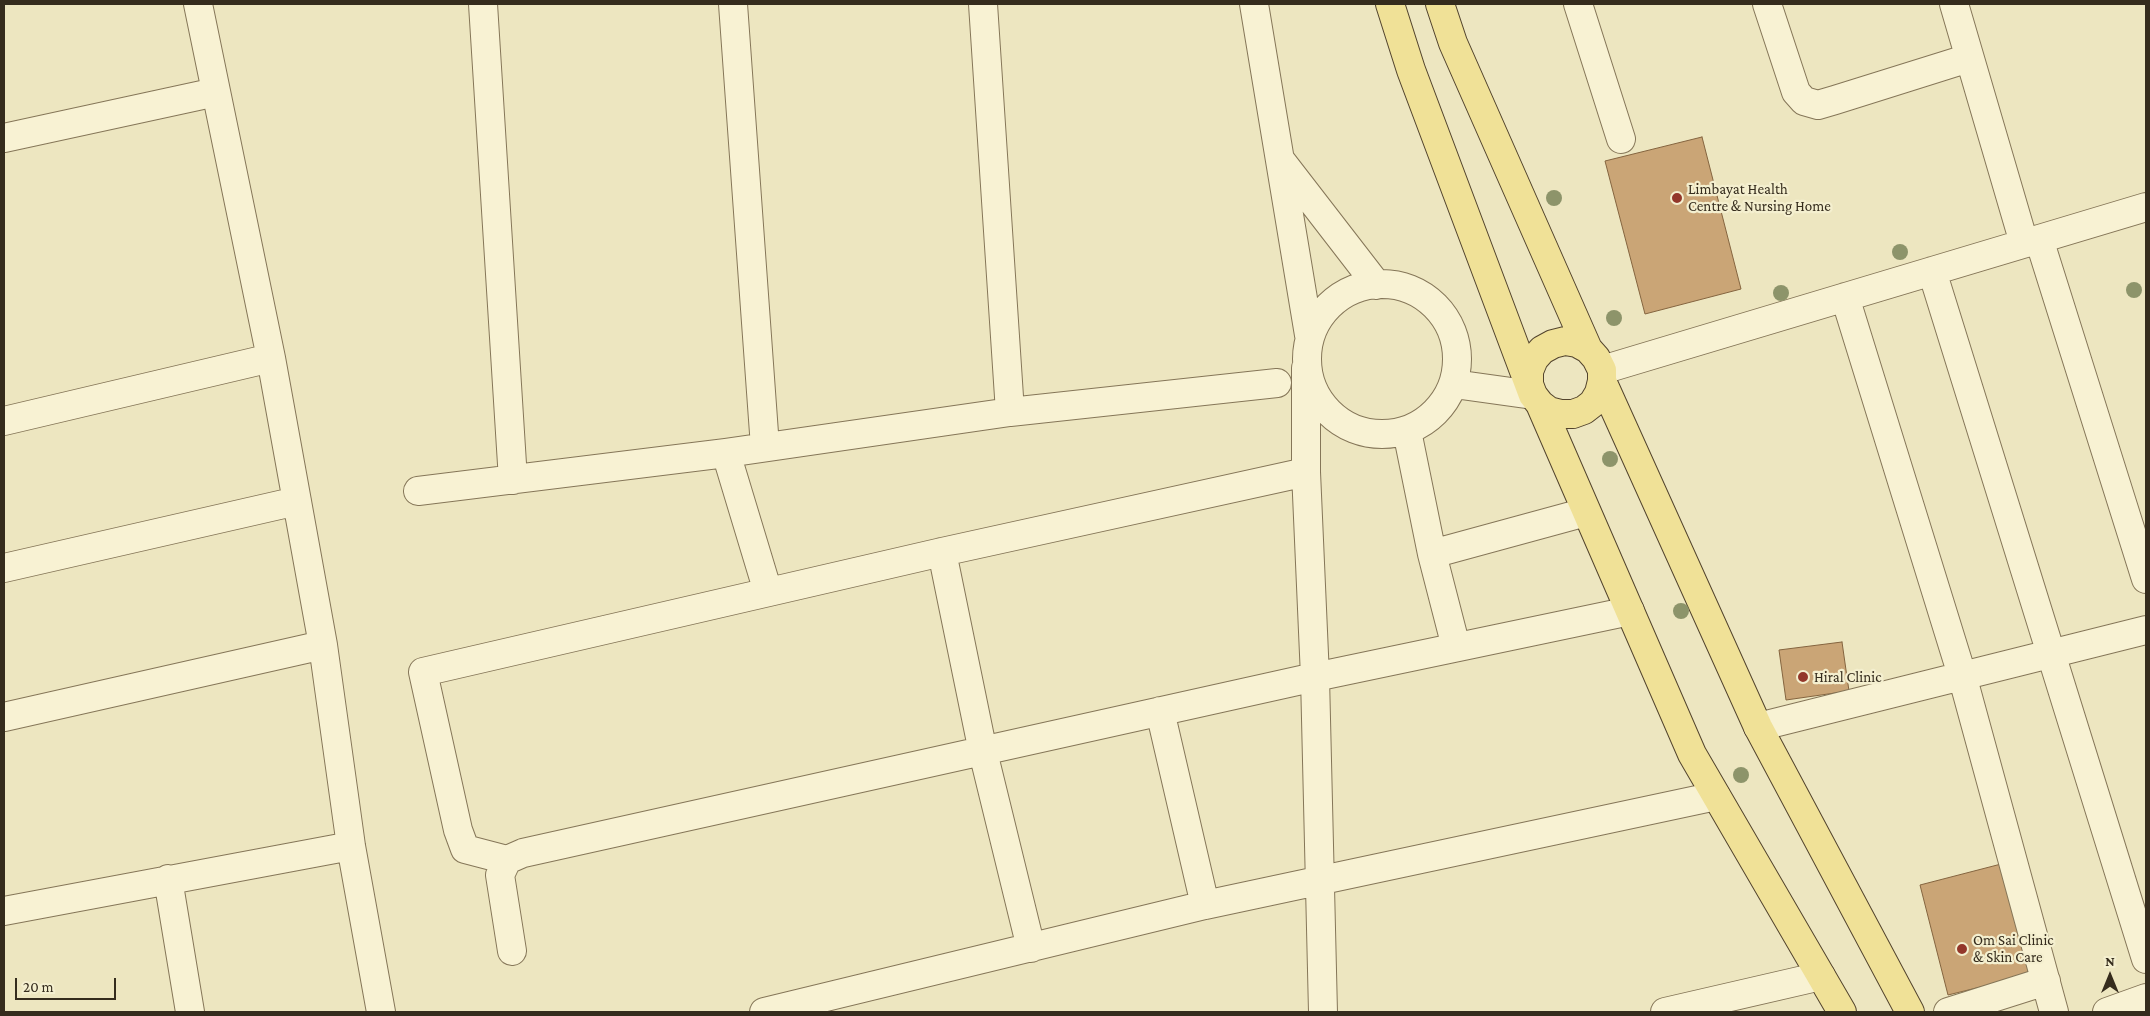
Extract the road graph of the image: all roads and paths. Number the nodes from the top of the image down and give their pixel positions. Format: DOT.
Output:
graph roads {
  1 [pos="198,4"];
  2 [pos="483,4"];
  3 [pos="733,4"];
  4 [pos="984,4"];
  5 [pos="1254,4"];
  6 [pos="1390,4"];
  7 [pos="1443,4"];
  8 [pos="1578,4"];
  9 [pos="1767,4"];
  10 [pos="1954,4"];
  11 [pos="1968,58"];
  12 [pos="216,92"];
  13 [pos="4,138"];
  14 [pos="1621,139"];
  15 [pos="1279,159"];
  16 [pos="2146,207"];
  17 [pos="2032,241"];
  18 [pos="1932,271"];
  19 [pos="1377,285"];
  20 [pos="1845,297"];
  21 [pos="1309,335"];
  22 [pos="271,358"];
  23 [pos="1597,367"];
  24 [pos="1306,368"];
  25 [pos="1277,383"];
  26 [pos="1454,384"];
  27 [pos="1534,394"];
  28 [pos="1010,412"];
  29 [pos="4,421"];
  30 [pos="1407,431"];
  31 [pos="765,447"];
  32 [pos="726,453"];
  33 [pos="1306,472"];
  34 [pos="513,480"];
  35 [pos="418,491"];
  36 [pos="297,501"];
  37 [pos="1586,512"];
  38 [pos="942,552"];
  39 [pos="1432,554"];
  40 [pos="4,568"];
  41 [pos="2146,579"];
  42 [pos="768,592"];
  43 [pos="1630,612"];
  44 [pos="2146,630"];
  45 [pos="323,645"];
  46 [pos="1456,647"];
  47 [pos="2050,654"];
  48 [pos="1962,676"];
  49 [pos="1315,677"];
  50 [pos="1160,711"];
  51 [pos="4,717"];
  52 [pos="1758,726"];
  53 [pos="984,752"];
  54 [pos="1716,796"];
  55 [pos="351,846"];
  56 [pos="506,860"];
  57 [pos="168,879"];
  58 [pos="1320,880"];
  59 [pos="1205,905"];
  60 [pos="4,911"];
  61 [pos="1031,948"];
  62 [pos="512,951"];
  63 [pos="2146,958"];
  64 [pos="1821,976"];
  65 [pos="2046,981"];
  66 [pos="2146,998"];
  67 [pos="190,1012"];
  68 [pos="381,1012"];
  69 [pos="764,1012"];
  70 [pos="1323,1012"];
  71 [pos="1665,1012"];
  72 [pos="1842,1012"];
  73 [pos="1910,1012"];
  74 [pos="1948,1012"];
  75 [pos="2054,1012"];
  76 [pos="2107,1012"];
  1 -- 12 [label="street"];
  2 -- 34 [label="street"];
  3 -- 31 [label="street"];
  4 -- 28 [label="street"];
  5 -- 15 [label="street"];
  6 -- 27 [label="main road"];
  7 -- 23 [label="main road"];
  8 -- 14 [label="street"];
  9 -- 11 [label="street"];
  10 -- 11 [label="street"];
  11 -- 17 [label="street"];
  12 -- 13 [label="street"];
  12 -- 22 [label="street"];
  15 -- 19 [label="street"];
  15 -- 21 [label="street"];
  16 -- 17 [label="street"];
  17 -- 18 [label="street"];
  17 -- 41 [label="street"];
  18 -- 20 [label="street"];
  18 -- 47 [label="street"];
  19 -- 21 [label="street"];
  19 -- 26 [label="street"];
  20 -- 23 [label="street"];
  20 -- 48 [label="street"];
  21 -- 24 [label="street"];
  22 -- 29 [label="street"];
  22 -- 36 [label="street"];
  23 -- 27 [label="main road"];
  23 -- 27 [label="main road"];
  23 -- 52 [label="main road"];
  24 -- 30 [label="street"];
  24 -- 33 [label="street"];
  25 -- 28 [label="street"];
  26 -- 27 [label="street"];
  26 -- 30 [label="street"];
  27 -- 37 [label="main road"];
  28 -- 31 [label="street"];
  30 -- 39 [label="street"];
  31 -- 32 [label="street"];
  32 -- 34 [label="street"];
  32 -- 42 [label="street"];
  33 -- 38 [label="street"];
  33 -- 49 [label="street"];
  34 -- 35 [label="street"];
  36 -- 40 [label="street"];
  36 -- 45 [label="street"];
  37 -- 39 [label="street"];
  37 -- 43 [label="main road"];
  38 -- 42 [label="street"];
  38 -- 53 [label="street"];
  39 -- 46 [label="street"];
  42 -- 56 [label="street"];
  43 -- 46 [label="street"];
  43 -- 54 [label="main road"];
  44 -- 47 [label="street"];
  45 -- 51 [label="street"];
  45 -- 55 [label="street"];
  46 -- 49 [label="street"];
  47 -- 48 [label="street"];
  47 -- 63 [label="street"];
  48 -- 52 [label="street"];
  48 -- 65 [label="street"];
  49 -- 50 [label="street"];
  49 -- 58 [label="street"];
  50 -- 53 [label="street"];
  50 -- 59 [label="street"];
  52 -- 73 [label="main road"];
  53 -- 56 [label="street"];
  53 -- 61 [label="street"];
  54 -- 58 [label="street"];
  54 -- 64 [label="main road"];
  55 -- 57 [label="street"];
  55 -- 68 [label="street"];
  56 -- 62 [label="street"];
  57 -- 60 [label="street"];
  57 -- 67 [label="street"];
  58 -- 59 [label="street"];
  58 -- 70 [label="street"];
  59 -- 61 [label="street"];
  61 -- 69 [label="street"];
  64 -- 71 [label="street"];
  64 -- 72 [label="main road"];
  65 -- 74 [label="street"];
  65 -- 75 [label="street"];
  66 -- 76 [label="street"];
}
